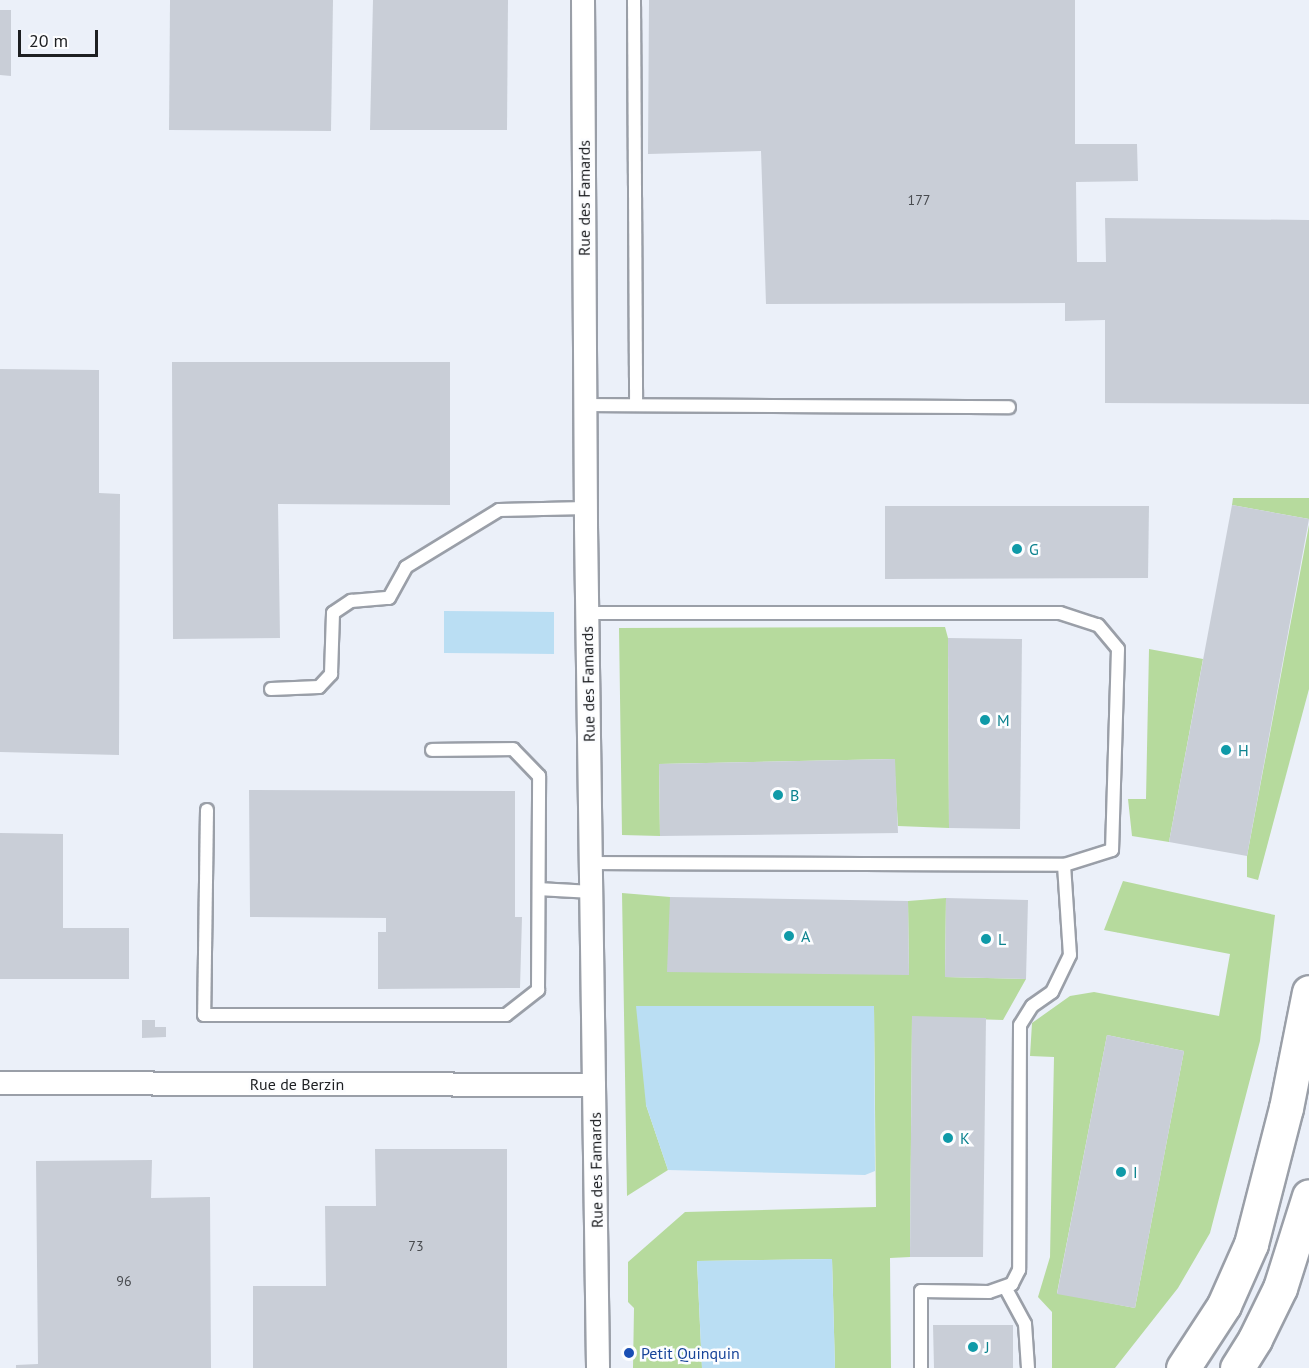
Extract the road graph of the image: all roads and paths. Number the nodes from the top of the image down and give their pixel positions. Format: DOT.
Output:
graph roads {
  1 [pos="583,0"];
  2 [pos="634,0"];
  3 [pos="585,405"];
  4 [pos="636,405"];
  5 [pos="1010,407"];
  6 [pos="586,508"];
  7 [pos="587,613"];
  8 [pos="271,688"];
  9 [pos="432,750"];
  10 [pos="207,810"];
  11 [pos="591,863"];
  12 [pos="1064,865"];
  13 [pos="539,889"];
  14 [pos="591,892"];
  15 [pos="1309,992"];
  16 [pos="0,1083"];
  17 [pos="594,1085"];
  18 [pos="1309,1196"];
  19 [pos="1005,1287"];
  20 [pos="598,1368"];
  21 [pos="921,1368"];
  22 [pos="1028,1368"];
  23 [pos="1183,1368"];
  24 [pos="1237,1368"];
  1 -- 3 [label="street, Rue des Famards"];
  2 -- 4 [label="lane"];
  3 -- 4 [label="lane"];
  3 -- 6 [label="street, Rue des Famards"];
  4 -- 5 [label="lane"];
  6 -- 7 [label="street, Rue des Famards"];
  6 -- 8 [label="lane"];
  7 -- 11 [label="street, Rue des Famards"];
  7 -- 12 [label="lane"];
  9 -- 13 [label="lane"];
  10 -- 13 [label="lane"];
  11 -- 12 [label="lane"];
  11 -- 14 [label="street, Rue des Famards"];
  12 -- 19 [label="lane"];
  13 -- 14 [label="lane"];
  14 -- 17 [label="street, Rue des Famards"];
  15 -- 23 [label="main road"];
  16 -- 17 [label="street, Rue de Berzin"];
  17 -- 20 [label="street, Rue des Famards"];
  18 -- 24 [label="main road"];
  19 -- 21 [label="lane"];
  19 -- 22 [label="lane"];
}
